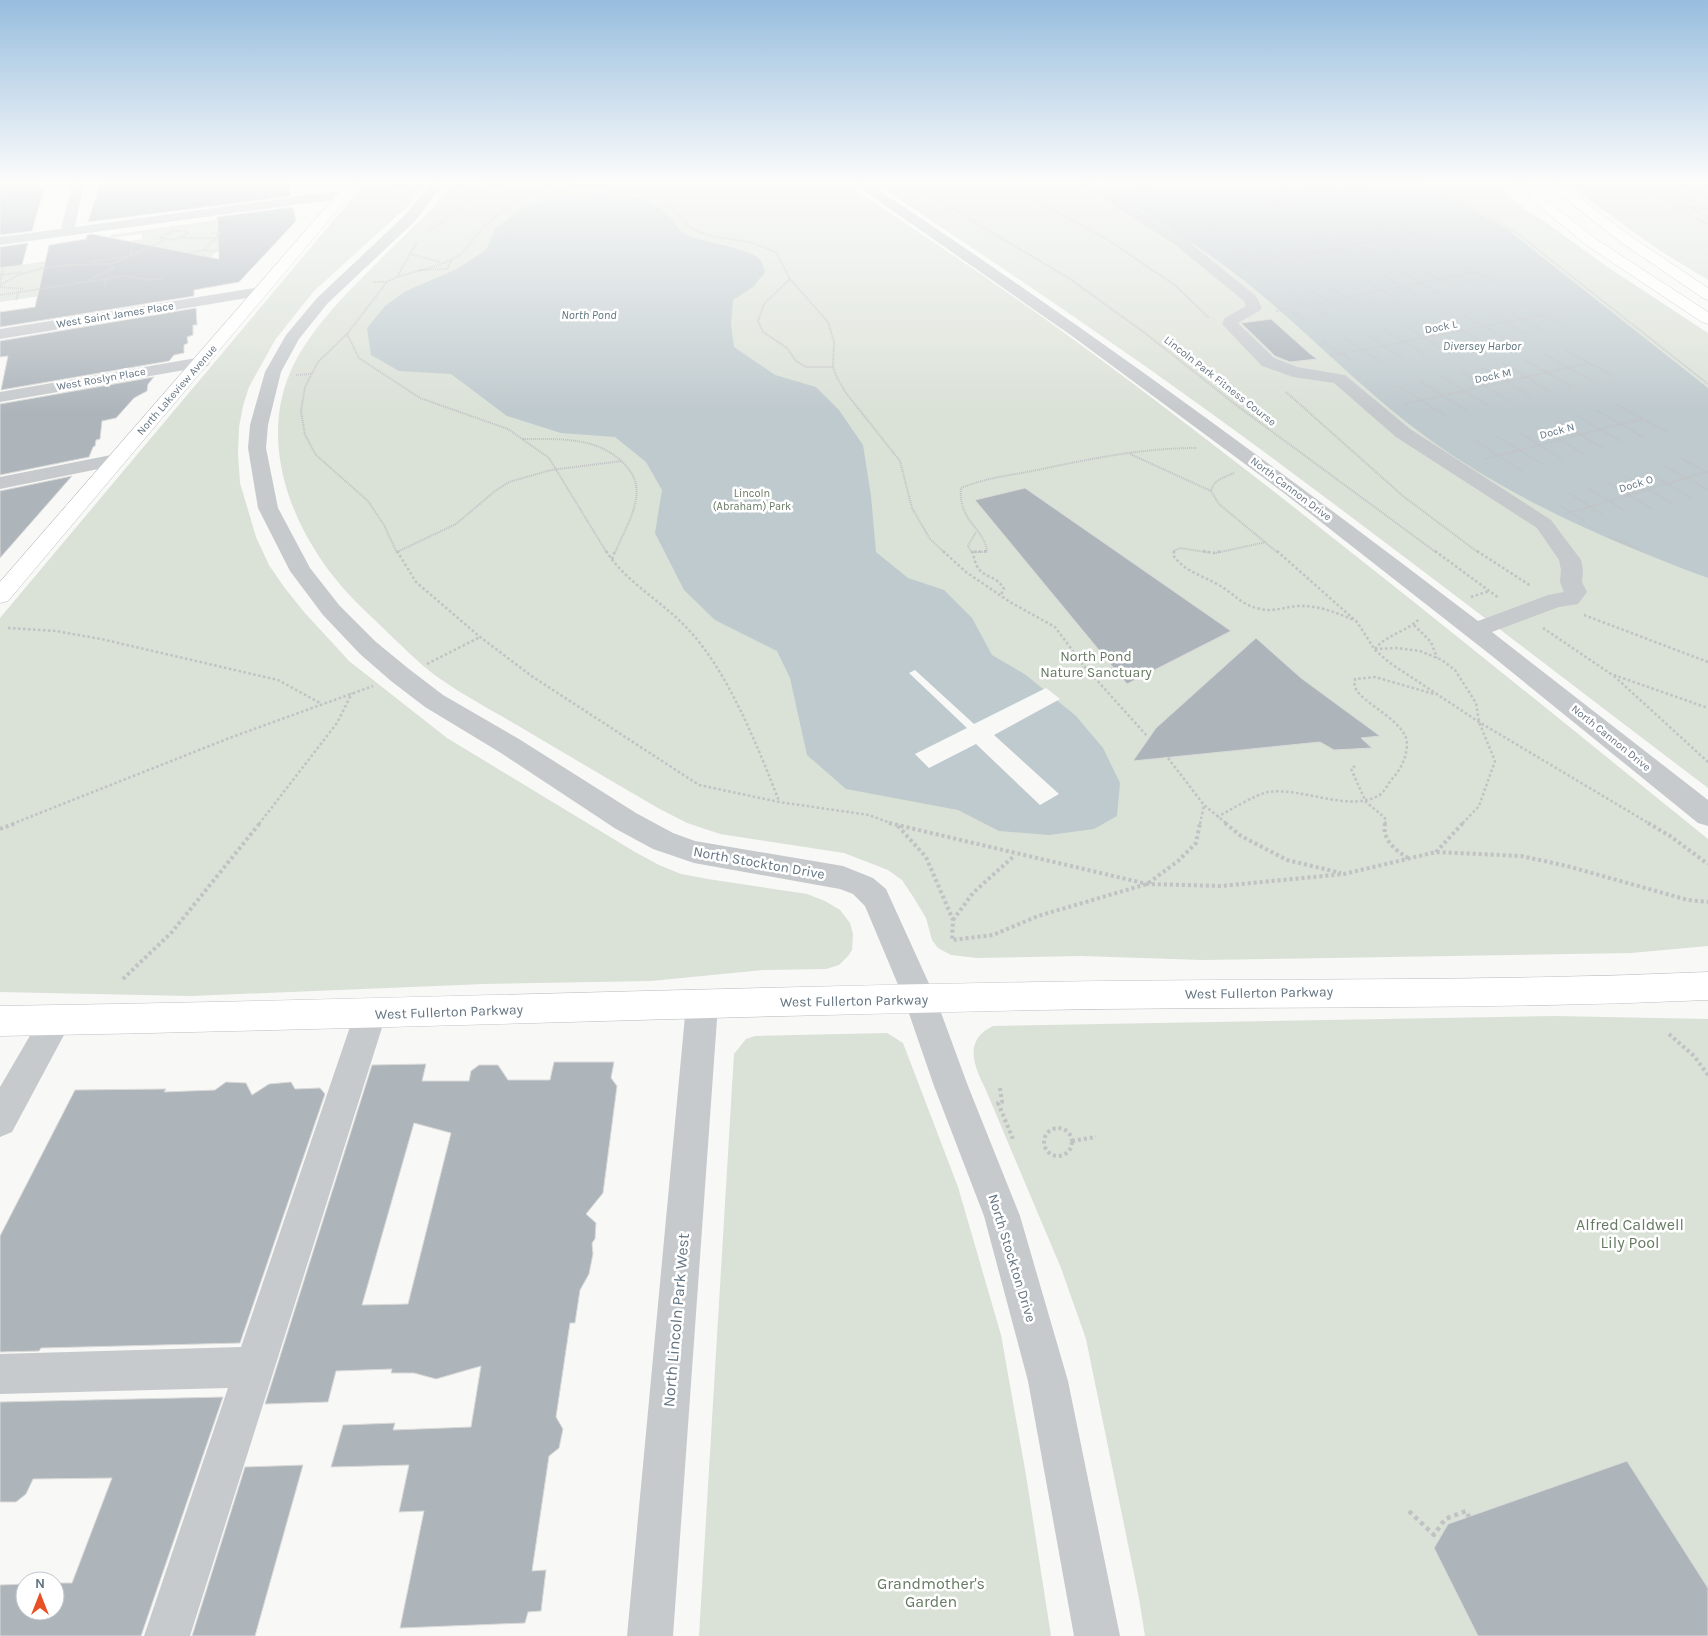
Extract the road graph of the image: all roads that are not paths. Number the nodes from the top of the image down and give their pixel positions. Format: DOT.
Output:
graph roads {
  1 [pos="291,259"];
  2 [pos="366,259"];
  3 [pos="973,259"];
  4 [pos="1203,259"];
  5 [pos="1617,259"];
  6 [pos="1655,259"];
  7 [pos="260,292"];
  8 [pos="1708,295"];
  9 [pos="1708,319"];
  10 [pos="0,334"];
  11 [pos="202,362"];
  12 [pos="0,397"];
  13 [pos="116,460"];
  14 [pos="0,482"];
  15 [pos="0,596"];
  16 [pos="1476,630"];
  17 [pos="1708,815"];
  18 [pos="1708,986"];
  19 [pos="920,999"];
  20 [pos="702,1004"];
  21 [pos="370,1015"];
  22 [pos="56,1020"];
  23 [pos="0,1021"];
  24 [pos="0,1120"];
  25 [pos="256,1367"];
  26 [pos="0,1374"];
  27 [pos="167,1636"];
  28 [pos="650,1636"];
  29 [pos="1097,1636"];
  1 -- 7 [label="main road, North Lakeview Avenue"];
  2 -- 19 [label="street, North Stockton Drive"];
  3 -- 16 [label="street, North Cannon Drive"];
  4 -- 16 [label="street"];
  5 -- 9 [label="main road"];
  6 -- 8 [label="main road"];
  7 -- 10 [label="street, West Saint James Place"];
  7 -- 11 [label="main road, North Lakeview Avenue"];
  11 -- 12 [label="street, West Roslyn Place"];
  11 -- 13 [label="main road, North Lakeview Avenue"];
  13 -- 14 [label="street"];
  13 -- 15 [label="main road, North Lakeview Avenue"];
  16 -- 17 [label="street, North Cannon Drive"];
  18 -- 19 [label="main road, West Fullerton Parkway"];
  19 -- 20 [label="main road, West Fullerton Parkway"];
  19 -- 29 [label="street, North Stockton Drive"];
  20 -- 21 [label="main road, West Fullerton Parkway"];
  20 -- 28 [label="street, North Lincoln Park West"];
  21 -- 22 [label="main road, West Fullerton Parkway"];
  21 -- 25 [label="street"];
  22 -- 23 [label="main road, West Fullerton Parkway"];
  22 -- 24 [label="street"];
  25 -- 26 [label="street"];
  25 -- 27 [label="street"];
}
